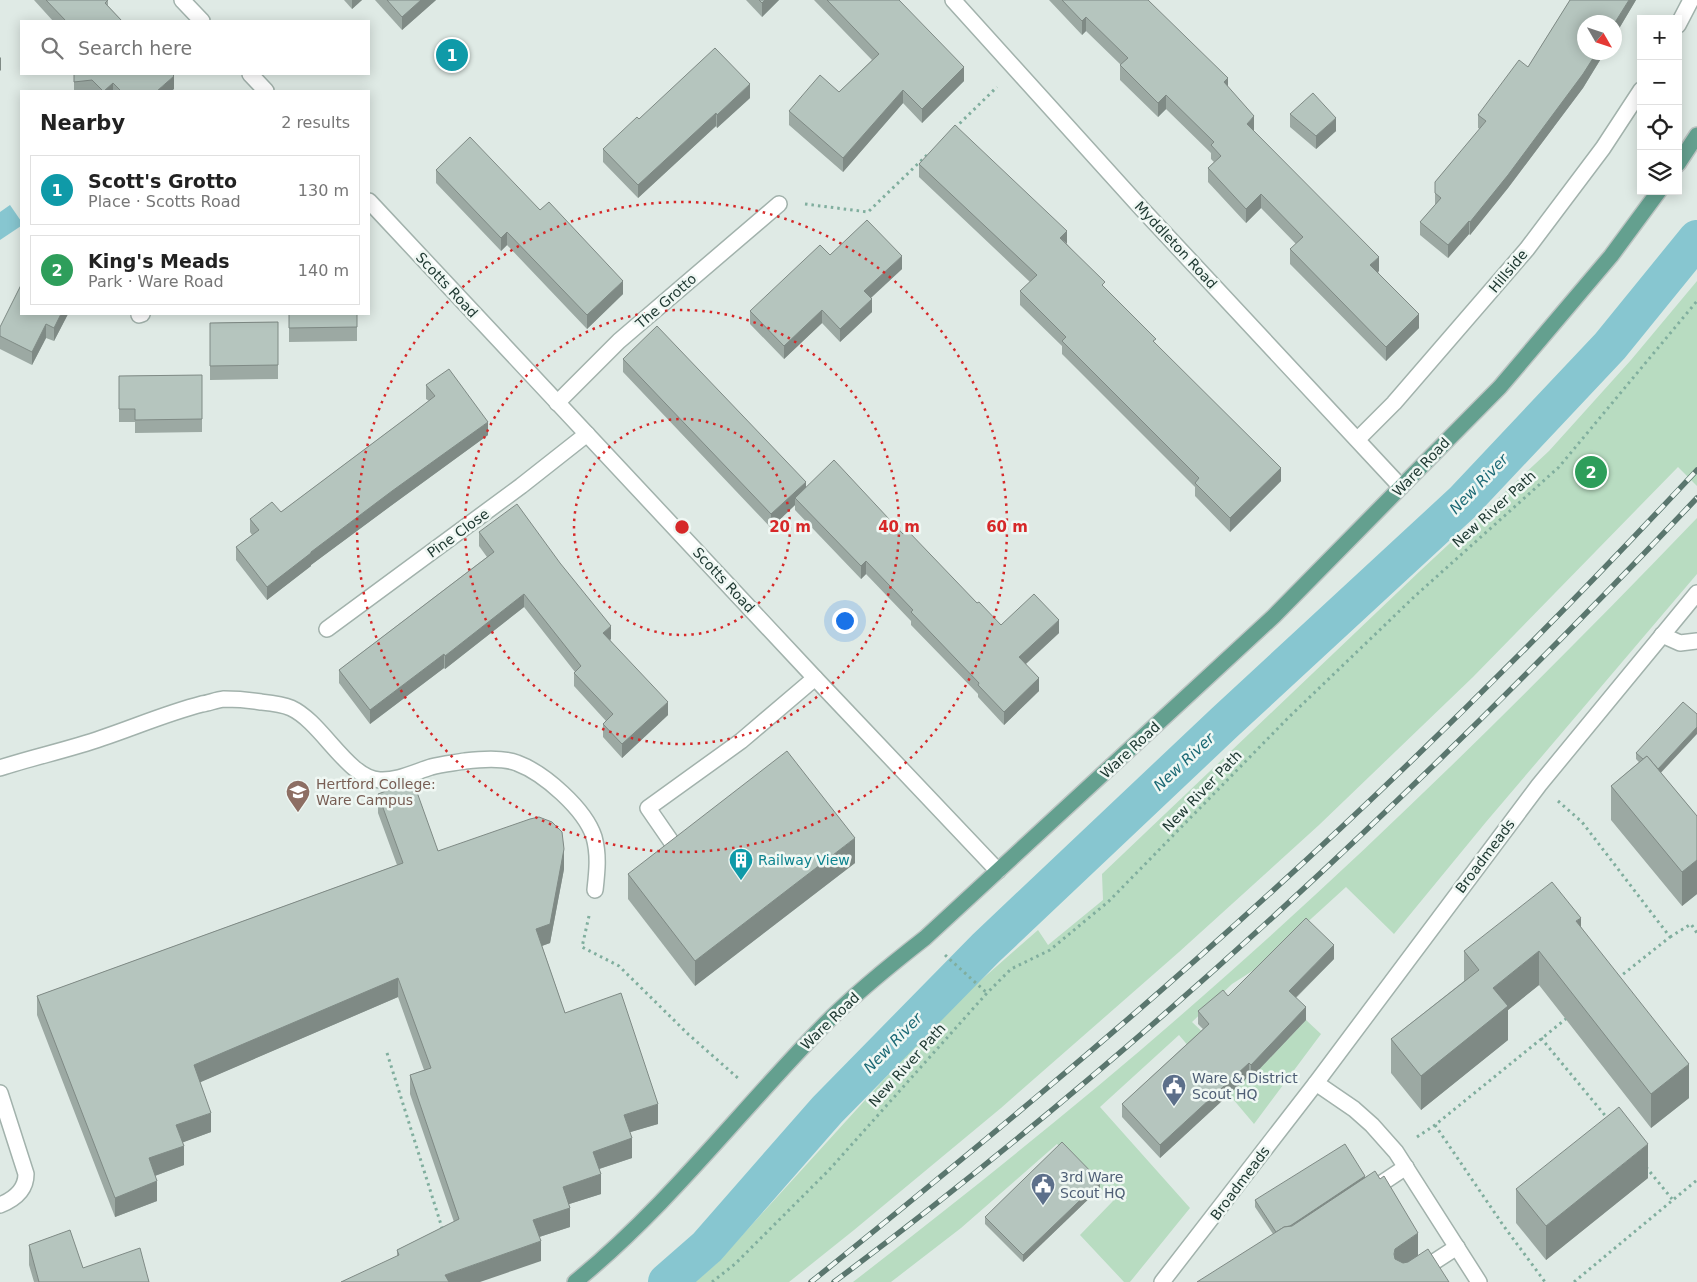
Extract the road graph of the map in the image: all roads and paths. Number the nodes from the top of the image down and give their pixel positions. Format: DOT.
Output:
graph roads {
  1 [pos="182,0"];
  2 [pos="953,0"];
  3 [pos="1691,0"];
  4 [pos="1682,17"];
  5 [pos="201,20"];
  6 [pos="1016,69"];
  7 [pos="251,75"];
  8 [pos="265,90"];
  9 [pos="1637,96"];
  10 [pos="953,130"];
  11 [pos="1697,136"];
  12 [pos="932,151"];
  13 [pos="1682,158"];
  14 [pos="1656,195"];
  15 [pos="370,203"];
  16 [pos="779,204"];
  17 [pos="1697,301"];
  18 [pos="557,402"];
  19 [pos="587,434"];
  20 [pos="1358,440"];
  21 [pos="1401,487"];
  22 [pos="1697,593"];
  23 [pos="327,629"];
  24 [pos="1662,635"];
  25 [pos="1697,641"];
  26 [pos="815,678"];
  27 [pos="0,768"];
  28 [pos="1539,784"];
  29 [pos="677,850"];
  30 [pos="998,871"];
  31 [pos="596,890"];
  32 [pos="1697,933"];
  33 [pos="1670,937"];
  34 [pos="946,956"];
  35 [pos="1610,985"];
  36 [pos="987,993"];
  37 [pos="1572,1014"];
  38 [pos="1542,1038"];
  39 [pos="388,1053"];
  40 [pos="1316,1083"];
  41 [pos="0,1093"];
  42 [pos="758,1096"];
  43 [pos="1610,1122"];
  44 [pos="1435,1125"];
  45 [pos="1396,1152"];
  46 [pos="1641,1161"];
  47 [pos="1406,1167"];
  48 [pos="1697,1180"];
  49 [pos="1358,1198"];
  50 [pos="1672,1200"];
  51 [pos="0,1205"];
  52 [pos="443,1233"];
  53 [pos="1457,1247"];
  54 [pos="575,1282"];
  55 [pos="712,1282"];
  56 [pos="1162,1282"];
  57 [pos="1403,1282"];
  58 [pos="1479,1282"];
  59 [pos="1545,1282"];
  60 [pos="1574,1282"];
  1 -- 5 [label="street"];
  2 -- 6 [label="street, Myddleton Road"];
  3 -- 4 [label="street"];
  6 -- 10 [label="path"];
  6 -- 20 [label="street, Myddleton Road"];
  7 -- 8 [label="street"];
  9 -- 20 [label="street, Hillside"];
  11 -- 13 [label="main road"];
  12 -- 16 [label="path"];
  14 -- 21 [label="main road, Ware Road"];
  15 -- 18 [label="street, Scotts Road"];
  16 -- 18 [label="street, The Grotto"];
  17 -- 36 [label="path, New River Path"];
  18 -- 19 [label="street, Scotts Road"];
  19 -- 23 [label="street, Pine Close"];
  19 -- 26 [label="street, Scotts Road"];
  20 -- 21 [label="street, Myddleton Road"];
  21 -- 30 [label="main road, Ware Road"];
  22 -- 24 [label="street, Broadmeads"];
  24 -- 25 [label="street"];
  24 -- 28 [label="street, Broadmeads"];
  26 -- 29 [label="street"];
  26 -- 30 [label="street, Scotts Road"];
  27 -- 31 [label="street"];
  28 -- 33 [label="path"];
  28 -- 40 [label="street, Broadmeads"];
  30 -- 42 [label="main road, Ware Road"];
  31 -- 42 [label="path"];
  32 -- 33 [label="path"];
  33 -- 35 [label="path"];
  34 -- 36 [label="path"];
  36 -- 55 [label="path, New River Path"];
  37 -- 38 [label="path"];
  38 -- 43 [label="path"];
  38 -- 44 [label="path"];
  39 -- 52 [label="path"];
  40 -- 45 [label="street"];
  40 -- 56 [label="street, Broadmeads"];
  41 -- 51 [label="street"];
  42 -- 54 [label="main road, Ware Road"];
  44 -- 45 [label="path"];
  44 -- 59 [label="path"];
  45 -- 47 [label="street"];
  46 -- 50 [label="path"];
  47 -- 49 [label="street"];
  47 -- 53 [label="street"];
  48 -- 50 [label="path"];
  50 -- 60 [label="path"];
  53 -- 57 [label="street"];
  53 -- 58 [label="street"];
}
